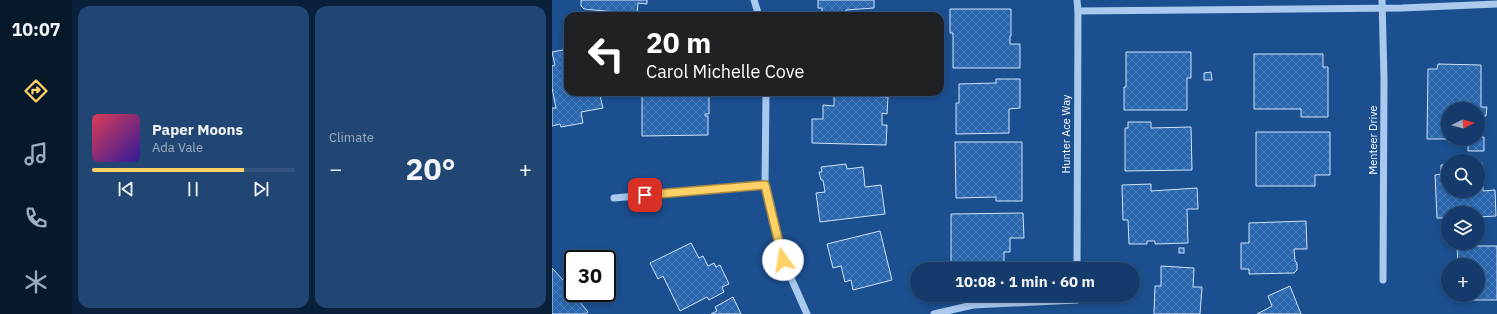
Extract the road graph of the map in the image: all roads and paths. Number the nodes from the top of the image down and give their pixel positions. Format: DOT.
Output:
graph roads {
  1 [pos="754,0"];
  2 [pos="1077,0"];
  3 [pos="1383,4"];
  4 [pos="1497,4"];
  5 [pos="1078,11"];
  6 [pos="758,12"];
  7 [pos="766,96"];
  8 [pos="765,185"];
  9 [pos="614,198"];
  10 [pos="1077,262"];
  11 [pos="1383,280"];
  12 [pos="1035,302"];
  13 [pos="807,314"];
  14 [pos="934,314"];
  1 -- 6 [label="street"];
  2 -- 5 [label="street, Hunter Ace Way"];
  3 -- 4 [label="street"];
  3 -- 5 [label="street"];
  3 -- 11 [label="street, Menteer Drive"];
  5 -- 10 [label="street, Hunter Ace Way"];
  7 -- 8 [label="street"];
  8 -- 9 [label="street"];
  8 -- 13 [label="street"];
  12 -- 14 [label="street"];
}
